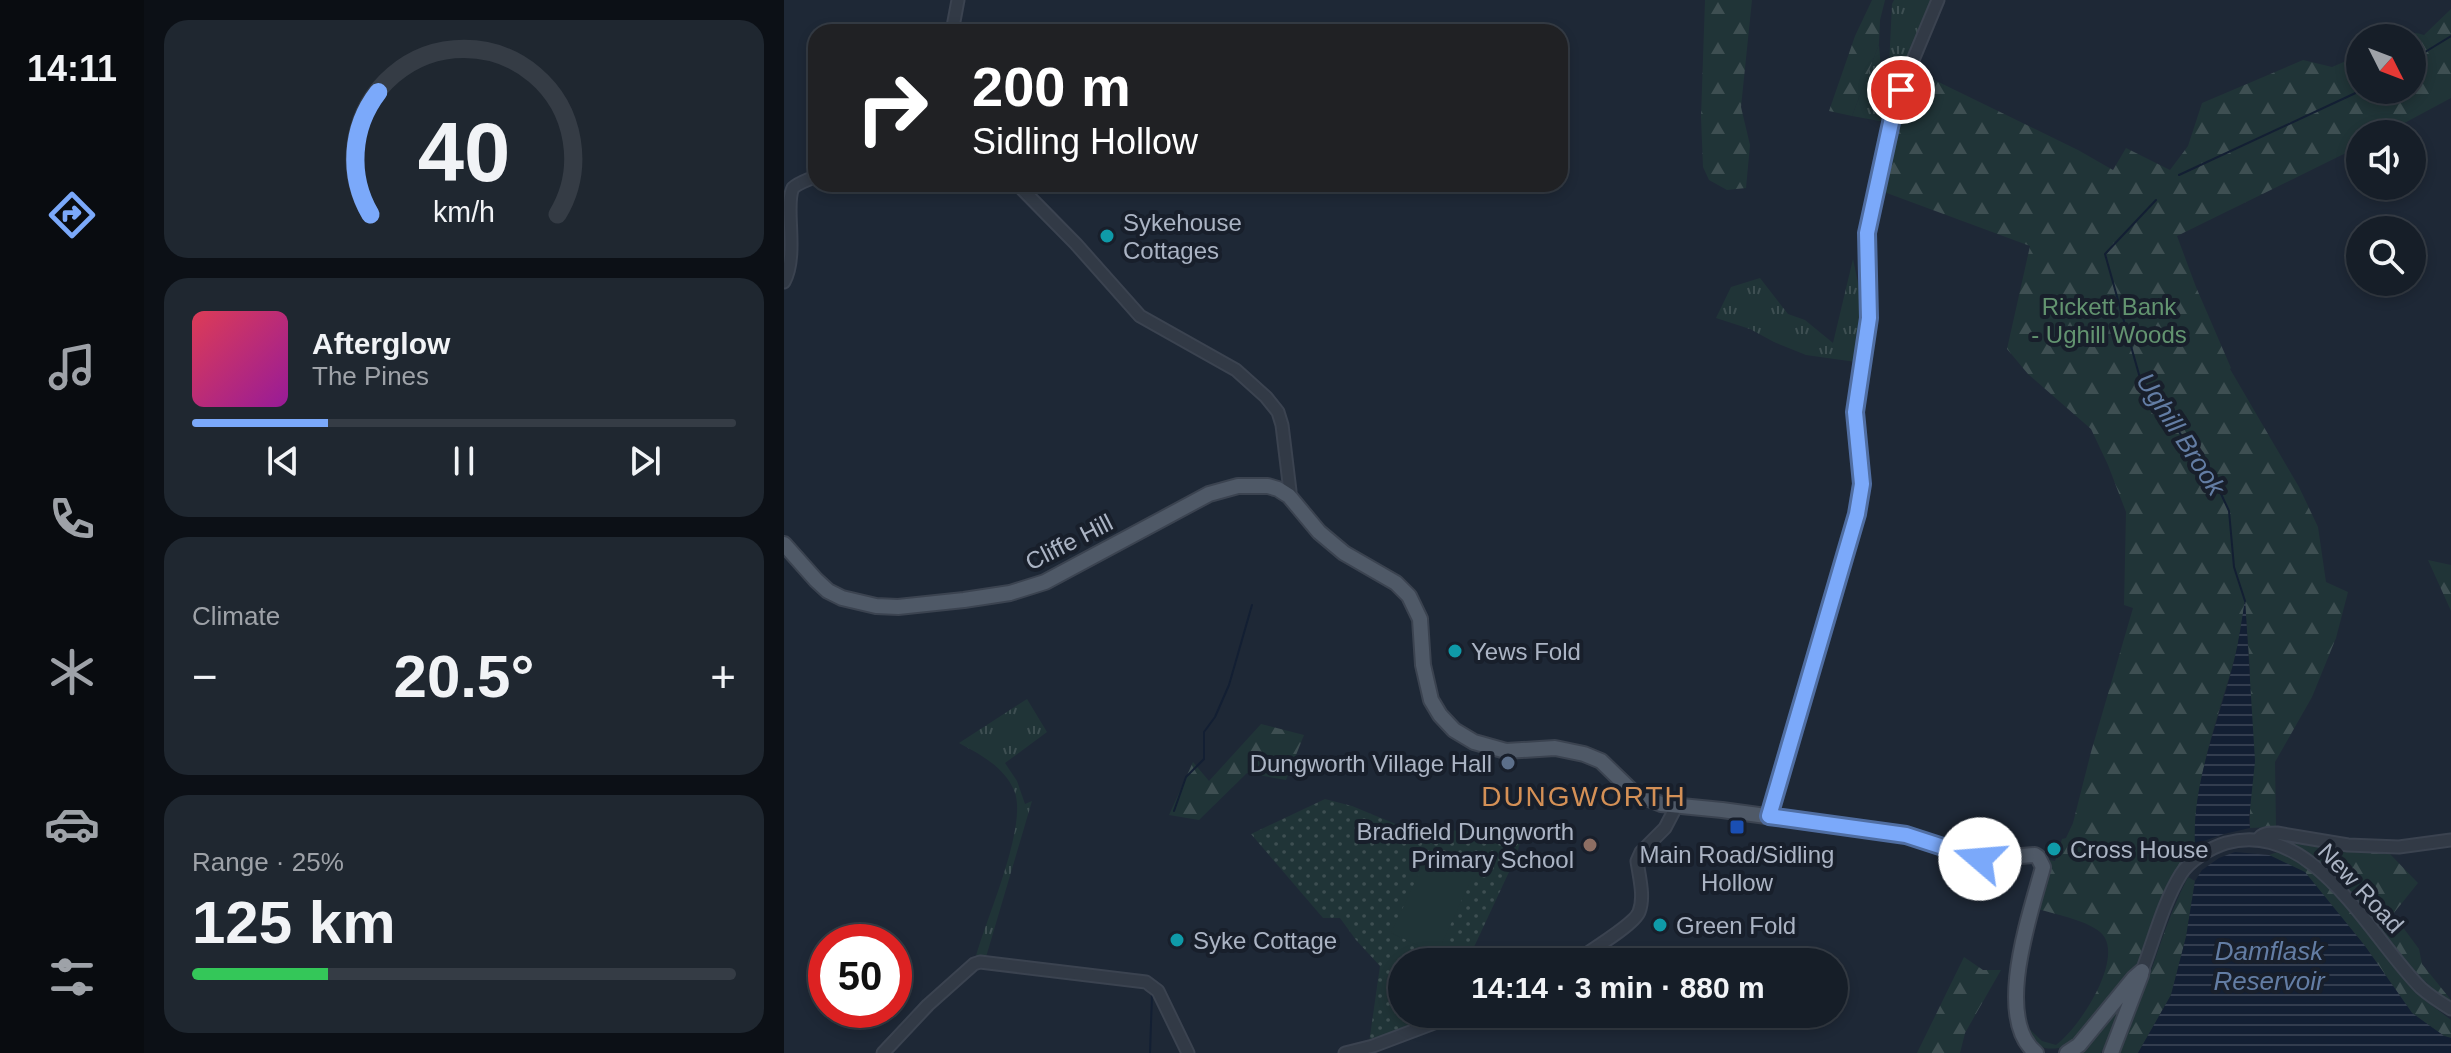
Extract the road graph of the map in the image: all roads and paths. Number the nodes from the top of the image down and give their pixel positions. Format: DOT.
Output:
graph roads {
  1 [pos="958,0"];
  2 [pos="1938,0"];
  3 [pos="954,24"];
  4 [pos="808,180"];
  5 [pos="1025,192"];
  6 [pos="784,282"];
  7 [pos="1289,496"];
  8 [pos="784,544"];
  9 [pos="1677,805"];
  10 [pos="1769,816"];
  11 [pos="2258,840"];
  12 [pos="2451,840"];
  13 [pos="1595,948"];
  14 [pos="2142,971"];
  15 [pos="2451,1009"];
  16 [pos="1421,1028"];
  17 [pos="883,1053"];
  18 [pos="1188,1053"];
  19 [pos="1345,1053"];
  20 [pos="2036,1053"];
  21 [pos="2067,1053"];
  22 [pos="2111,1053"];
  1 -- 3 [label="street"];
  2 -- 10 [label="street"];
  4 -- 6 [label="street"];
  5 -- 7 [label="street"];
  7 -- 8 [label="main road, Cliffe Hill"];
  7 -- 9 [label="main road"];
  9 -- 10 [label="main road"];
  9 -- 13 [label="street"];
  10 -- 20 [label="main road"];
  11 -- 12 [label="street"];
  11 -- 14 [label="street, New Road"];
  11 -- 15 [label="street, New Road"];
  14 -- 21 [label="main road"];
  14 -- 22 [label="main road, New Road"];
  16 -- 19 [label="street"];
  17 -- 18 [label="street"];
}
